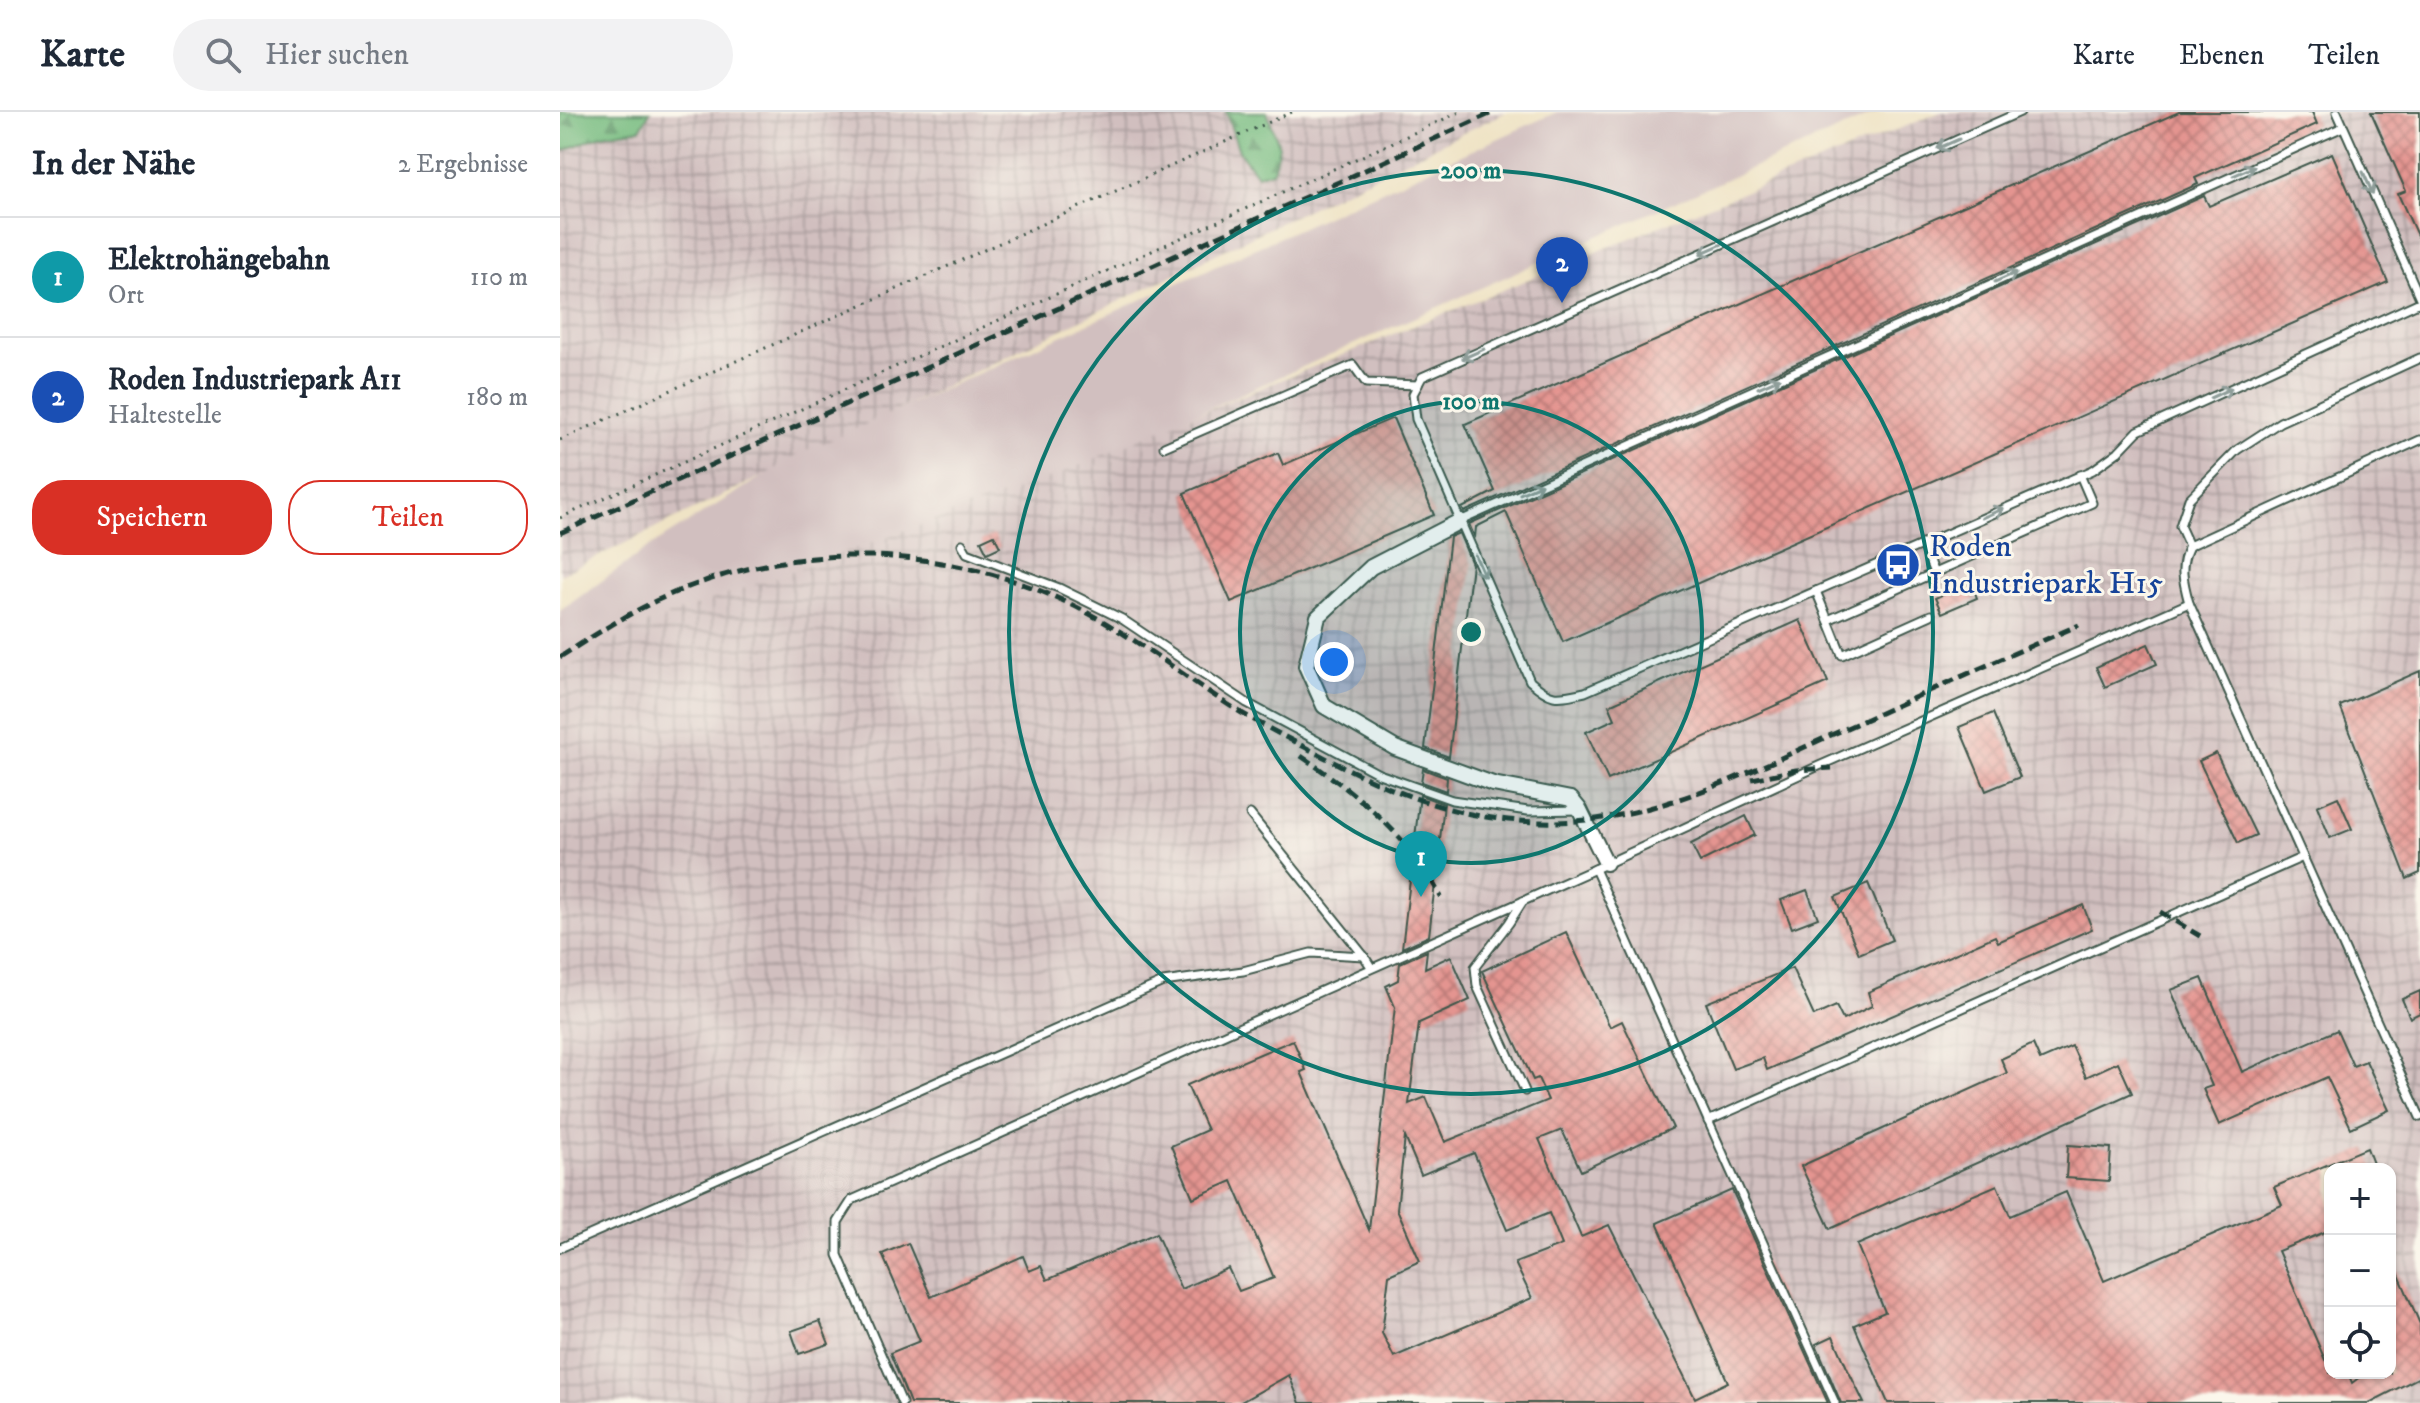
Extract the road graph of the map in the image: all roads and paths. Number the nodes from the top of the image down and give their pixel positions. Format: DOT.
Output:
graph roads {
  1 [pos="1292,112"];
  2 [pos="1460,112"];
  3 [pos="2020,112"];
  4 [pos="2337,112"];
  5 [pos="2343,127"];
  6 [pos="2420,300"];
  7 [pos="2420,358"];
  8 [pos="1418,385"];
  9 [pos="560,440"];
  10 [pos="2420,440"];
  11 [pos="1164,447"];
  12 [pos="2080,475"];
  13 [pos="560,518"];
  14 [pos="1460,521"];
  15 [pos="962,544"];
  16 [pos="1922,544"];
  17 [pos="2189,546"];
  18 [pos="1934,573"];
  19 [pos="1816,591"];
  20 [pos="2189,603"];
  21 [pos="1931,615"];
  22 [pos="1828,620"];
  23 [pos="1580,810"];
  24 [pos="1250,814"];
  25 [pos="2303,857"];
  26 [pos="1600,866"];
  27 [pos="1524,899"];
  28 [pos="1364,956"];
  29 [pos="1371,967"];
  30 [pos="1525,1091"];
  31 [pos="2420,1117"];
  32 [pos="1708,1121"];
  33 [pos="560,1248"];
  34 [pos="902,1403"];
  35 [pos="1835,1403"];
  1 -- 9 [label="path"];
  2 -- 13 [label="path"];
  3 -- 8 [label="lane, one-way"];
  4 -- 5 [label="lane"];
  5 -- 6 [label="lane, one-way"];
  14 -- 5 [label="lane, one-way"];
  12 -- 6 [label="lane, one-way"];
  7 -- 17 [label="lane"];
  8 -- 11 [label="lane"];
  8 -- 14 [label="lane"];
  10 -- 17 [label="lane"];
  16 -- 12 [label="lane, one-way"];
  12 -- 18 [label="lane"];
  14 -- 19 [label="lane, one-way"];
  14 -- 23 [label="street"];
  15 -- 23 [label="lane"];
  16 -- 18 [label="lane"];
  16 -- 19 [label="lane"];
  17 -- 20 [label="lane"];
  18 -- 22 [label="lane"];
  19 -- 22 [label="lane"];
  20 -- 25 [label="lane"];
  20 -- 26 [label="lane"];
  21 -- 22 [label="lane"];
  23 -- 26 [label="street"];
  24 -- 28 [label="lane"];
  25 -- 31 [label="lane"];
  25 -- 32 [label="lane"];
  26 -- 27 [label="lane"];
  26 -- 32 [label="lane"];
  27 -- 29 [label="lane"];
  27 -- 30 [label="lane"];
  28 -- 29 [label="lane"];
  28 -- 33 [label="lane"];
  29 -- 34 [label="lane"];
  32 -- 35 [label="lane"];
}
